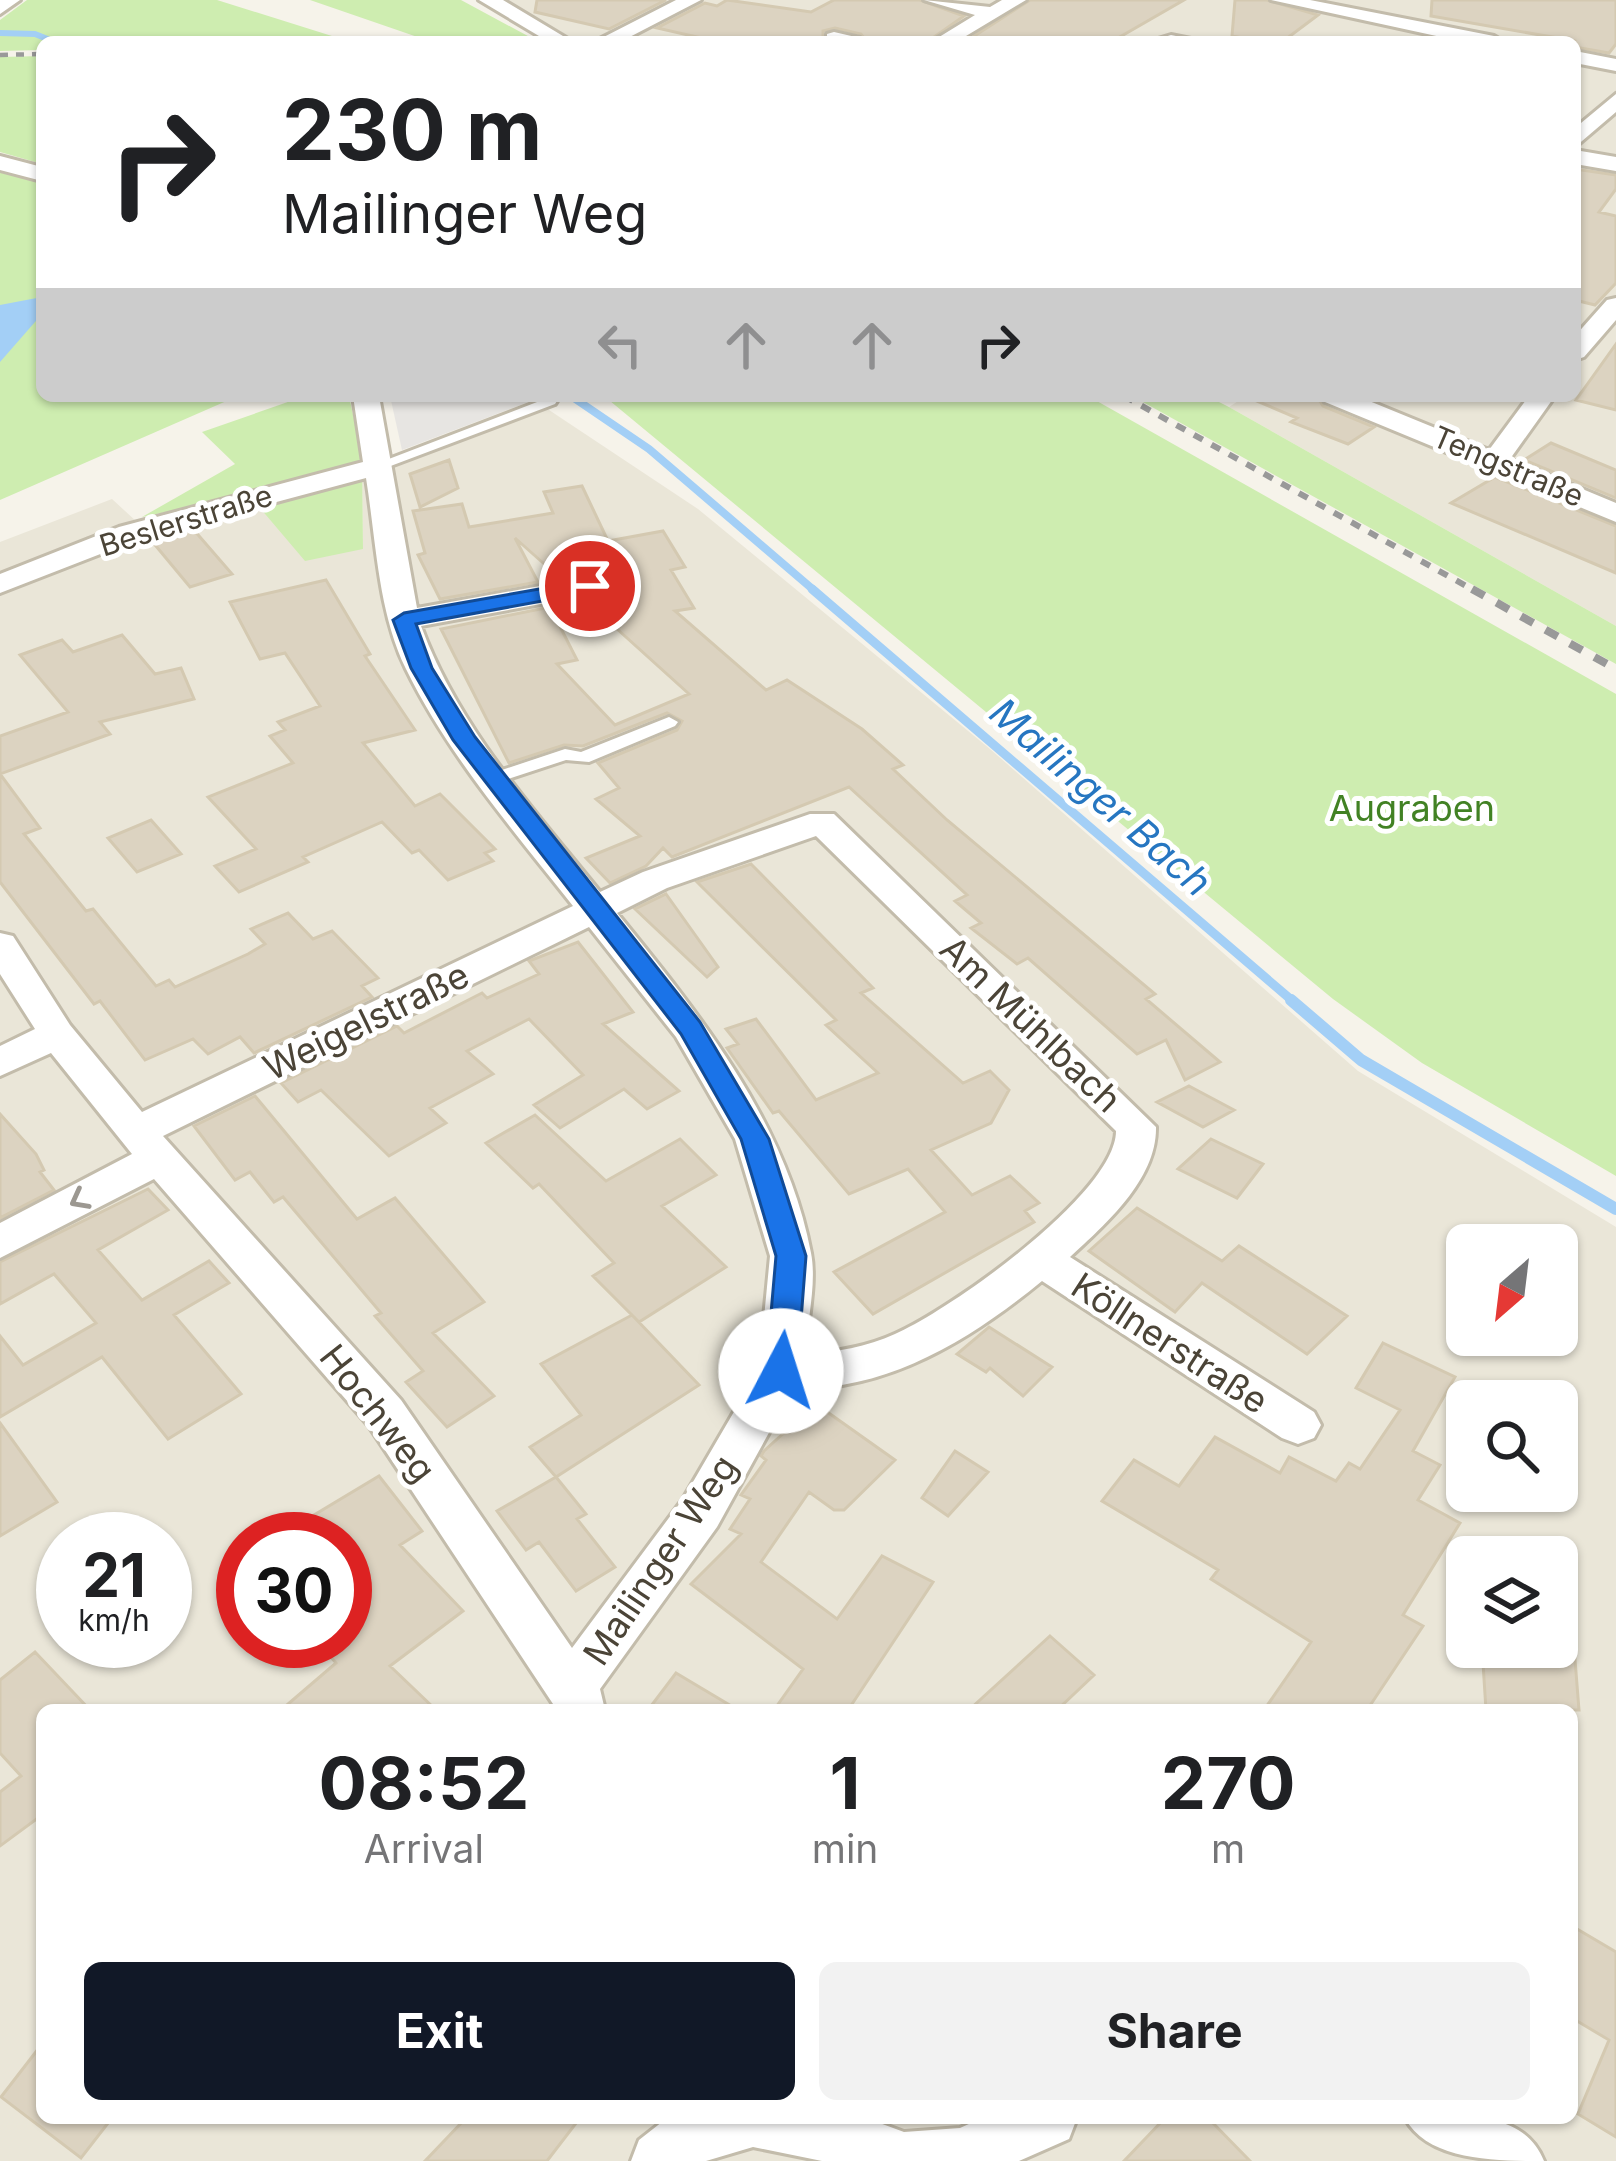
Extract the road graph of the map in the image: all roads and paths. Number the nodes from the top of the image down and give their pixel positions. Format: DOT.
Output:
graph roads {
  1 [pos="10,0"];
  2 [pos="489,0"];
  3 [pos="691,0"];
  4 [pos="934,0"];
  5 [pos="1016,0"];
  6 [pos="1281,0"];
  7 [pos="0,8"];
  8 [pos="993,13"];
  9 [pos="552,36"];
  10 [pos="616,36"];
  11 [pos="952,36"];
  12 [pos="1464,36"];
  13 [pos="1581,58"];
  14 [pos="1616,64"];
  15 [pos="1616,100"];
  16 [pos="1581,134"];
  17 [pos="1581,158"];
  18 [pos="0,163"];
  19 [pos="1616,164"];
  20 [pos="36,172"];
  21 [pos="1616,305"];
  22 [pos="1581,345"];
  23 [pos="367,402"];
  24 [pos="547,402"];
  25 [pos="1349,402"];
  26 [pos="1539,402"];
  27 [pos="1495,461"];
  28 [pos="375,467"];
  29 [pos="1616,513"];
  30 [pos="0,584"];
  31 [pos="590,586"];
  32 [pos="404,620"];
  33 [pos="669,722"];
  34 [pos="493,779"];
  35 [pos="596,911"];
  36 [pos="0,945"];
  37 [pos="56,1034"];
  38 [pos="0,1062"];
  39 [pos="147,1145"];
  40 [pos="0,1242"];
  41 [pos="1042,1260"];
  42 [pos="781,1371"];
  43 [pos="1298,1425"];
  44 [pos="578,1699"];
  45 [pos="726,2124"];
  46 [pos="790,2124"];
  47 [pos="1035,2124"];
  48 [pos="1445,2124"];
  49 [pos="660,2161"];
  50 [pos="904,2161"];
  51 [pos="1515,2161"];
  1 -- 7 [label="street"];
  2 -- 9 [label="street"];
  3 -- 10 [label="street"];
  4 -- 8 [label="street"];
  5 -- 8 [label="street"];
  6 -- 12 [label="street"];
  8 -- 11 [label="street"];
  13 -- 14 [label="street"];
  15 -- 16 [label="street"];
  17 -- 19 [label="street"];
  18 -- 20 [label="street"];
  21 -- 22 [label="street"];
  23 -- 28 [label="street, Mailinger Weg"];
  24 -- 28 [label="lane"];
  25 -- 27 [label="street, Tengstraße"];
  26 -- 27 [label="street"];
  27 -- 29 [label="street, Tengstraße"];
  28 -- 30 [label="street, Beslerstraße"];
  28 -- 32 [label="street, Mailinger Weg"];
  31 -- 32 [label="street"];
  32 -- 34 [label="street, Mailinger Weg"];
  33 -- 34 [label="lane"];
  34 -- 35 [label="street, Mailinger Weg"];
  35 -- 39 [label="street, Weigelstraße"];
  35 -- 41 [label="street, Am Mühlbach"];
  35 -- 42 [label="street, Mailinger Weg"];
  36 -- 37 [label="street, Hochweg"];
  37 -- 38 [label="street"];
  37 -- 39 [label="street, Hochweg"];
  39 -- 40 [label="street, one-way"];
  39 -- 44 [label="street, Hochweg"];
  41 -- 42 [label="street, Am Mühlbach"];
  41 -- 43 [label="street, Köllnerstraße"];
  42 -- 44 [label="street, Mailinger Weg"];
  45 -- 49 [label="street"];
  46 -- 50 [label="street"];
  47 -- 50 [label="street"];
  48 -- 51 [label="street"];
}
